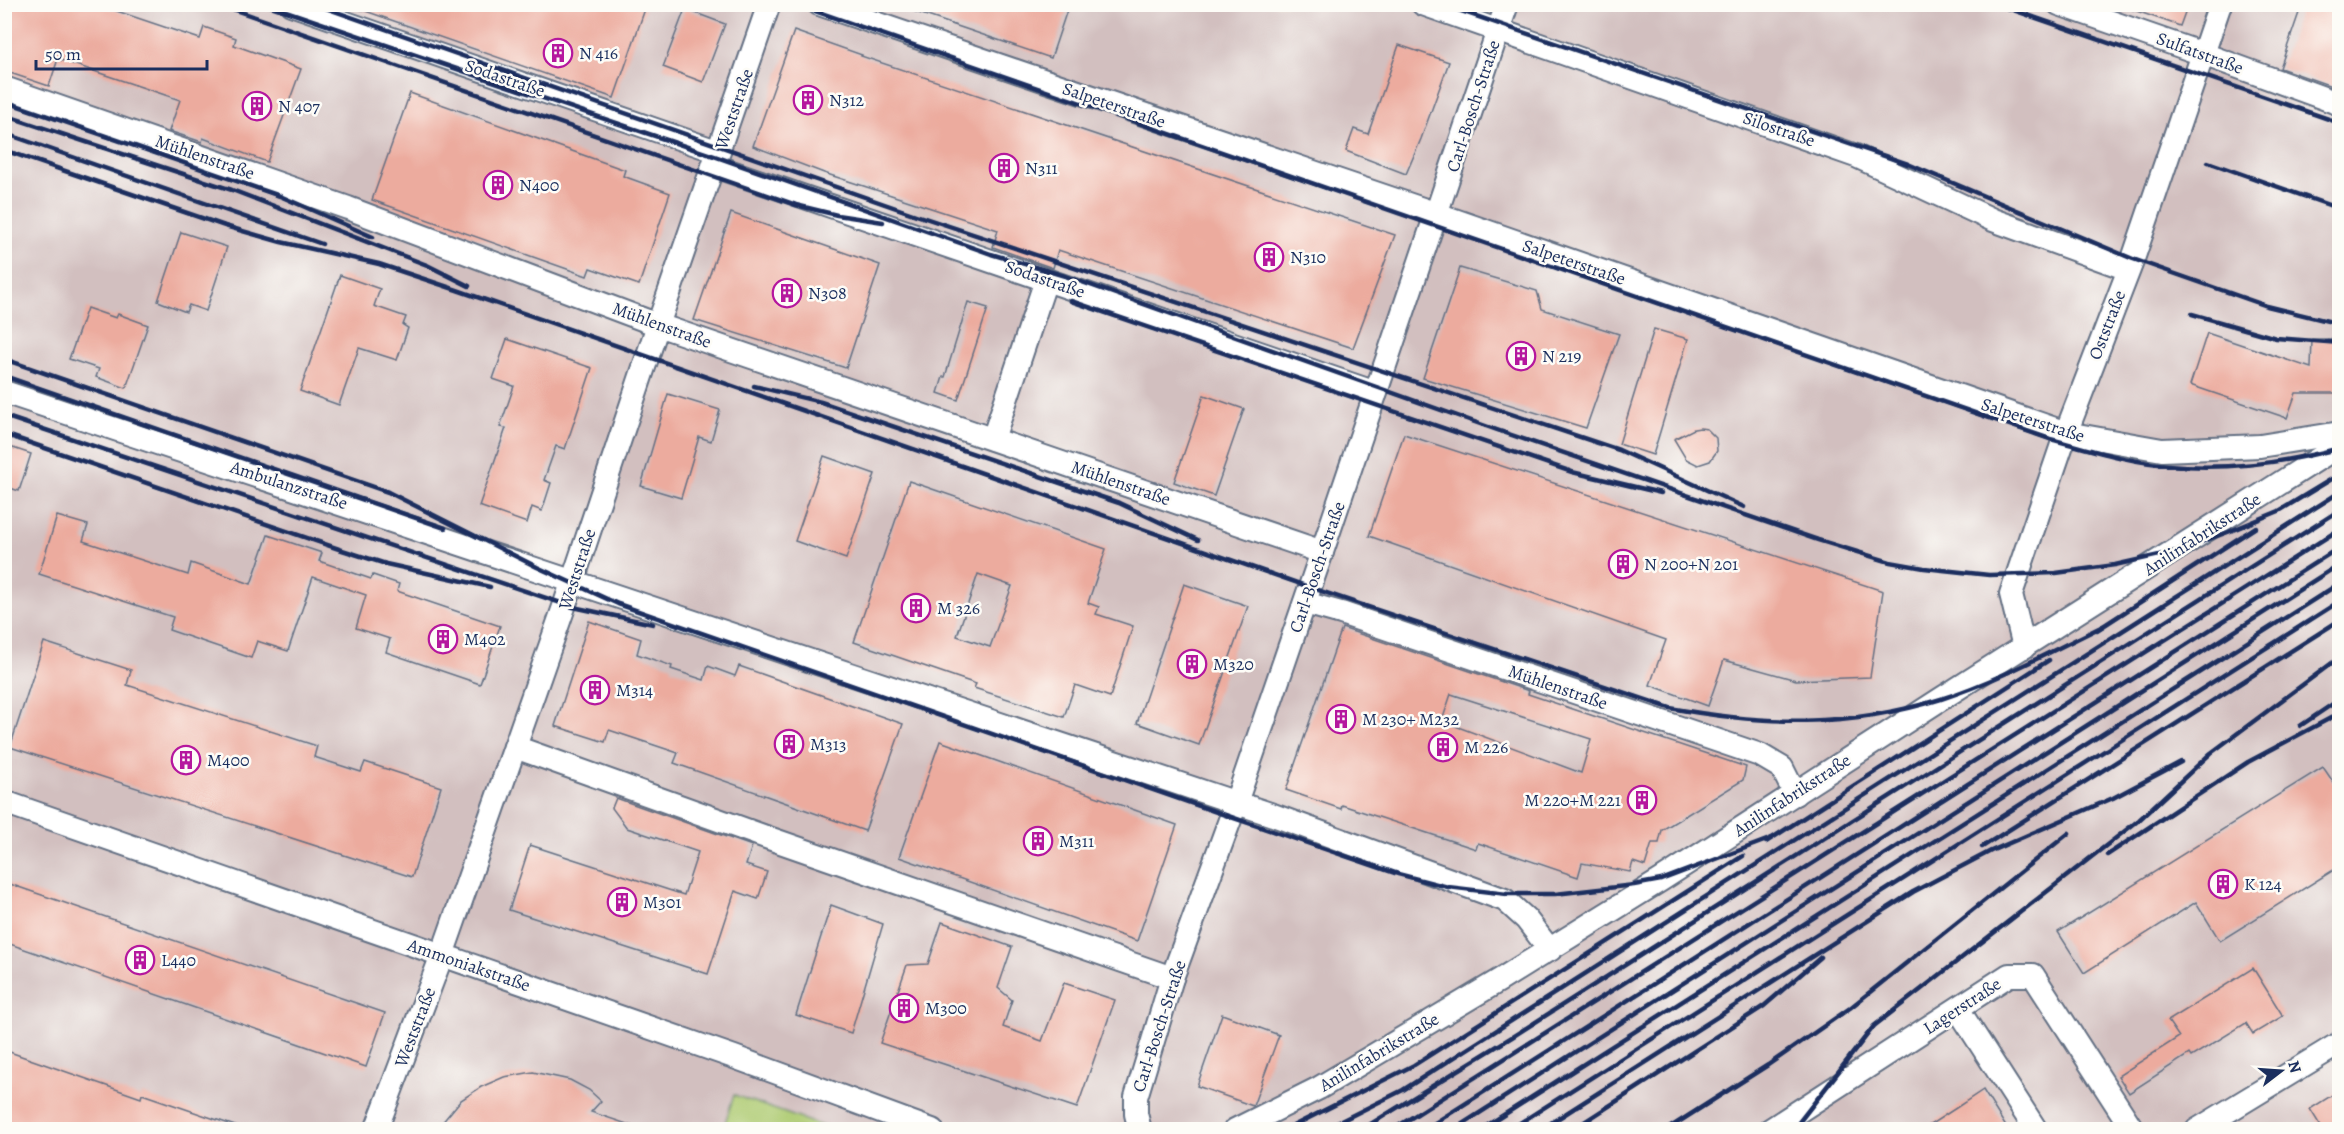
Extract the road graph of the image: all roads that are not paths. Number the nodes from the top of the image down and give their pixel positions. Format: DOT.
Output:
graph roads {
  1 [pos="291,4"];
  2 [pos="770,4"];
  3 [pos="819,4"];
  4 [pos="1423,4"];
  5 [pos="1507,4"];
  6 [pos="2059,4"];
  7 [pos="2220,4"];
  8 [pos="1497,32"];
  9 [pos="2203,54"];
  10 [pos="4,88"];
  11 [pos="2340,104"];
  12 [pos="716,159"];
  13 [pos="1437,214"];
  14 [pos="2128,269"];
  15 [pos="1046,280"];
  16 [pos="658,325"];
  17 [pos="4,392"];
  18 [pos="1376,393"];
  19 [pos="2066,433"];
  20 [pos="2340,433"];
  21 [pos="993,439"];
  22 [pos="2340,445"];
  23 [pos="1322,552"];
  24 [pos="573,580"];
  25 [pos="1305,603"];
  26 [pos="2024,646"];
  27 [pos="515,747"];
  28 [pos="1795,794"];
  29 [pos="4,802"];
  30 [pos="1236,802"];
  31 [pos="1550,950"];
  32 [pos="442,955"];
  33 [pos="1172,978"];
  34 [pos="1958,1009"];
  35 [pos="2340,1043"];
  36 [pos="376,1130"];
  37 [pos="932,1130"];
  38 [pos="1140,1130"];
  39 [pos="1235,1130"];
  40 [pos="1770,1130"];
  41 [pos="2036,1130"];
  42 [pos="2133,1130"];
  43 [pos="2197,1130"];
  1 -- 12 [label="street, Sodastraße"];
  2 -- 12 [label="street, Weststraße"];
  3 -- 13 [label="street, Salpeterstraße"];
  4 -- 8 [label="street, Silostraße"];
  5 -- 8 [label="street, Carl-Bosch-Straße"];
  6 -- 9 [label="street, Sulfatstraße"];
  7 -- 9 [label="street, Oststraße"];
  8 -- 13 [label="street, Carl-Bosch-Straße"];
  8 -- 14 [label="street, Silostraße"];
  9 -- 11 [label="street, Sulfatstraße"];
  9 -- 14 [label="street, Oststraße"];
  10 -- 16 [label="street, Mühlenstraße"];
  12 -- 15 [label="street, Sodastraße"];
  12 -- 16 [label="street, Weststraße"];
  13 -- 18 [label="street, Carl-Bosch-Straße"];
  13 -- 19 [label="street, Salpeterstraße"];
  14 -- 19 [label="street, Oststraße"];
  15 -- 18 [label="street, Sodastraße"];
  15 -- 21 [label="street"];
  16 -- 21 [label="street, Mühlenstraße"];
  16 -- 24 [label="street, Weststraße"];
  17 -- 24 [label="street, Ambulanzstraße"];
  18 -- 23 [label="street, Carl-Bosch-Straße"];
  19 -- 20 [label="street, Salpeterstraße"];
  19 -- 26 [label="street, Oststraße"];
  21 -- 23 [label="street, Mühlenstraße"];
  22 -- 26 [label="street, Anilinfabrikstraße"];
  23 -- 25 [label="street, Carl-Bosch-Straße"];
  24 -- 27 [label="street, Weststraße"];
  24 -- 30 [label="street, Ambulanzstraße"];
  25 -- 28 [label="street, Mühlenstraße"];
  25 -- 30 [label="street, Carl-Bosch-Straße"];
  26 -- 28 [label="street, Anilinfabrikstraße"];
  27 -- 32 [label="street, Weststraße"];
  27 -- 33 [label="street"];
  28 -- 31 [label="street, Anilinfabrikstraße"];
  29 -- 32 [label="street, Ammoniakstraße"];
  30 -- 31 [label="street, Ambulanzstraße"];
  30 -- 33 [label="street, Carl-Bosch-Straße"];
  31 -- 39 [label="street, Anilinfabrikstraße"];
  32 -- 36 [label="street, Weststraße"];
  32 -- 37 [label="street, Ammoniakstraße"];
  33 -- 38 [label="street, Carl-Bosch-Straße"];
  34 -- 40 [label="street, Lagerstraße"];
  34 -- 41 [label="street"];
  34 -- 42 [label="street, Lagerstraße"];
  35 -- 43 [label="street"];
}
